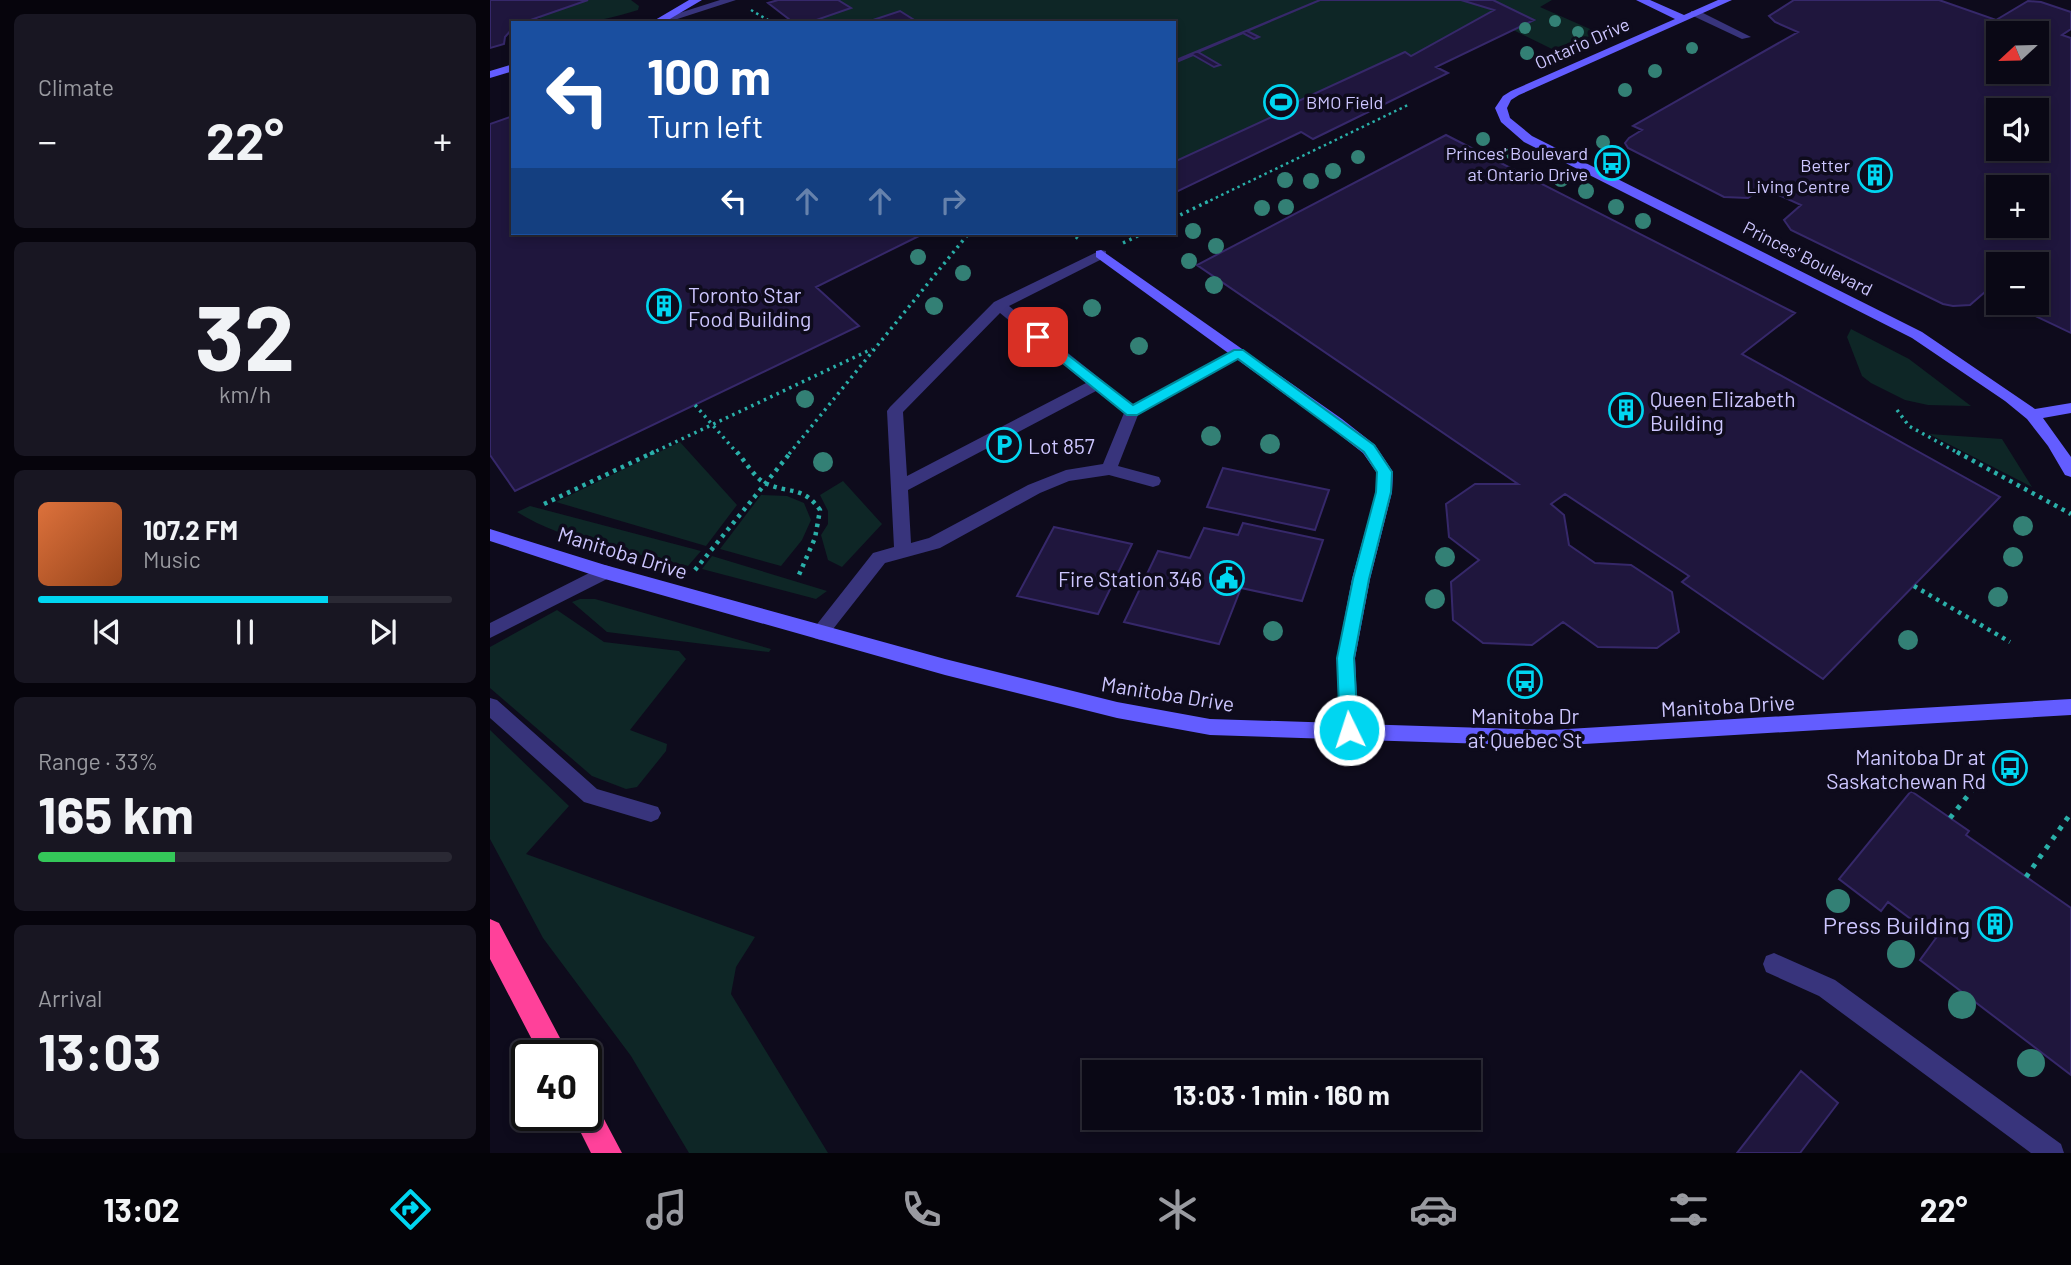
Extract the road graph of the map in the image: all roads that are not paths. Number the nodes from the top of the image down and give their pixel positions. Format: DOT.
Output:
graph roads {
  1 [pos="697,0"];
  2 [pos="732,0"];
  3 [pos="1640,0"];
  4 [pos="1727,0"];
  5 [pos="1695,13"];
  6 [pos="1682,18"];
  7 [pos="660,21"];
  8 [pos="663,21"];
  9 [pos="1746,37"];
  10 [pos="511,68"];
  11 [pos="490,75"];
  12 [pos="1502,112"];
  13 [pos="1101,254"];
  14 [pos="999,305"];
  15 [pos="1239,353"];
  16 [pos="1096,384"];
  17 [pos="2071,408"];
  18 [pos="1132,412"];
  19 [pos="2032,415"];
  20 [pos="1109,469"];
  21 [pos="2071,471"];
  22 [pos="1153,481"];
  23 [pos="899,487"];
  24 [pos="490,534"];
  25 [pos="903,552"];
  26 [pos="605,572"];
  27 [pos="490,631"];
  28 [pos="820,633"];
  29 [pos="490,706"];
  30 [pos="2071,707"];
  31 [pos="1349,730"];
  32 [pos="651,813"];
  33 [pos="490,932"];
  34 [pos="1774,964"];
  35 [pos="547,1040"];
  36 [pos="595,1131"];
  37 [pos="607,1153"];
  38 [pos="2052,1153"];
  1 -- 7 [label="street"];
  2 -- 8 [label="lane"];
  3 -- 6 [label="street"];
  4 -- 5 [label="street, Ontario Drive"];
  5 -- 6 [label="street, Ontario Drive"];
  5 -- 9 [label="lane"];
  6 -- 12 [label="street, Ontario Drive"];
  10 -- 11 [label="street"];
  12 -- 19 [label="street, Princes' Boulevard"];
  13 -- 14 [label="lane"];
  13 -- 15 [label="street"];
  14 -- 16 [label="lane"];
  14 -- 23 [label="lane"];
  15 -- 18 [label="lane"];
  15 -- 31 [label="street"];
  16 -- 18 [label="lane"];
  16 -- 23 [label="lane"];
  17 -- 19 [label="street"];
  18 -- 20 [label="lane"];
  19 -- 21 [label="street, Princes' Boulevard"];
  20 -- 22 [label="lane"];
  20 -- 25 [label="lane"];
  23 -- 25 [label="lane"];
  24 -- 26 [label="street, Manitoba Drive"];
  25 -- 28 [label="lane"];
  26 -- 27 [label="lane"];
  26 -- 28 [label="street, Manitoba Drive"];
  28 -- 31 [label="street, Manitoba Drive"];
  29 -- 32 [label="lane"];
  30 -- 31 [label="street, Manitoba Drive"];
  33 -- 35 [label="highway"];
  34 -- 38 [label="lane"];
  36 -- 37 [label="highway"];
}
